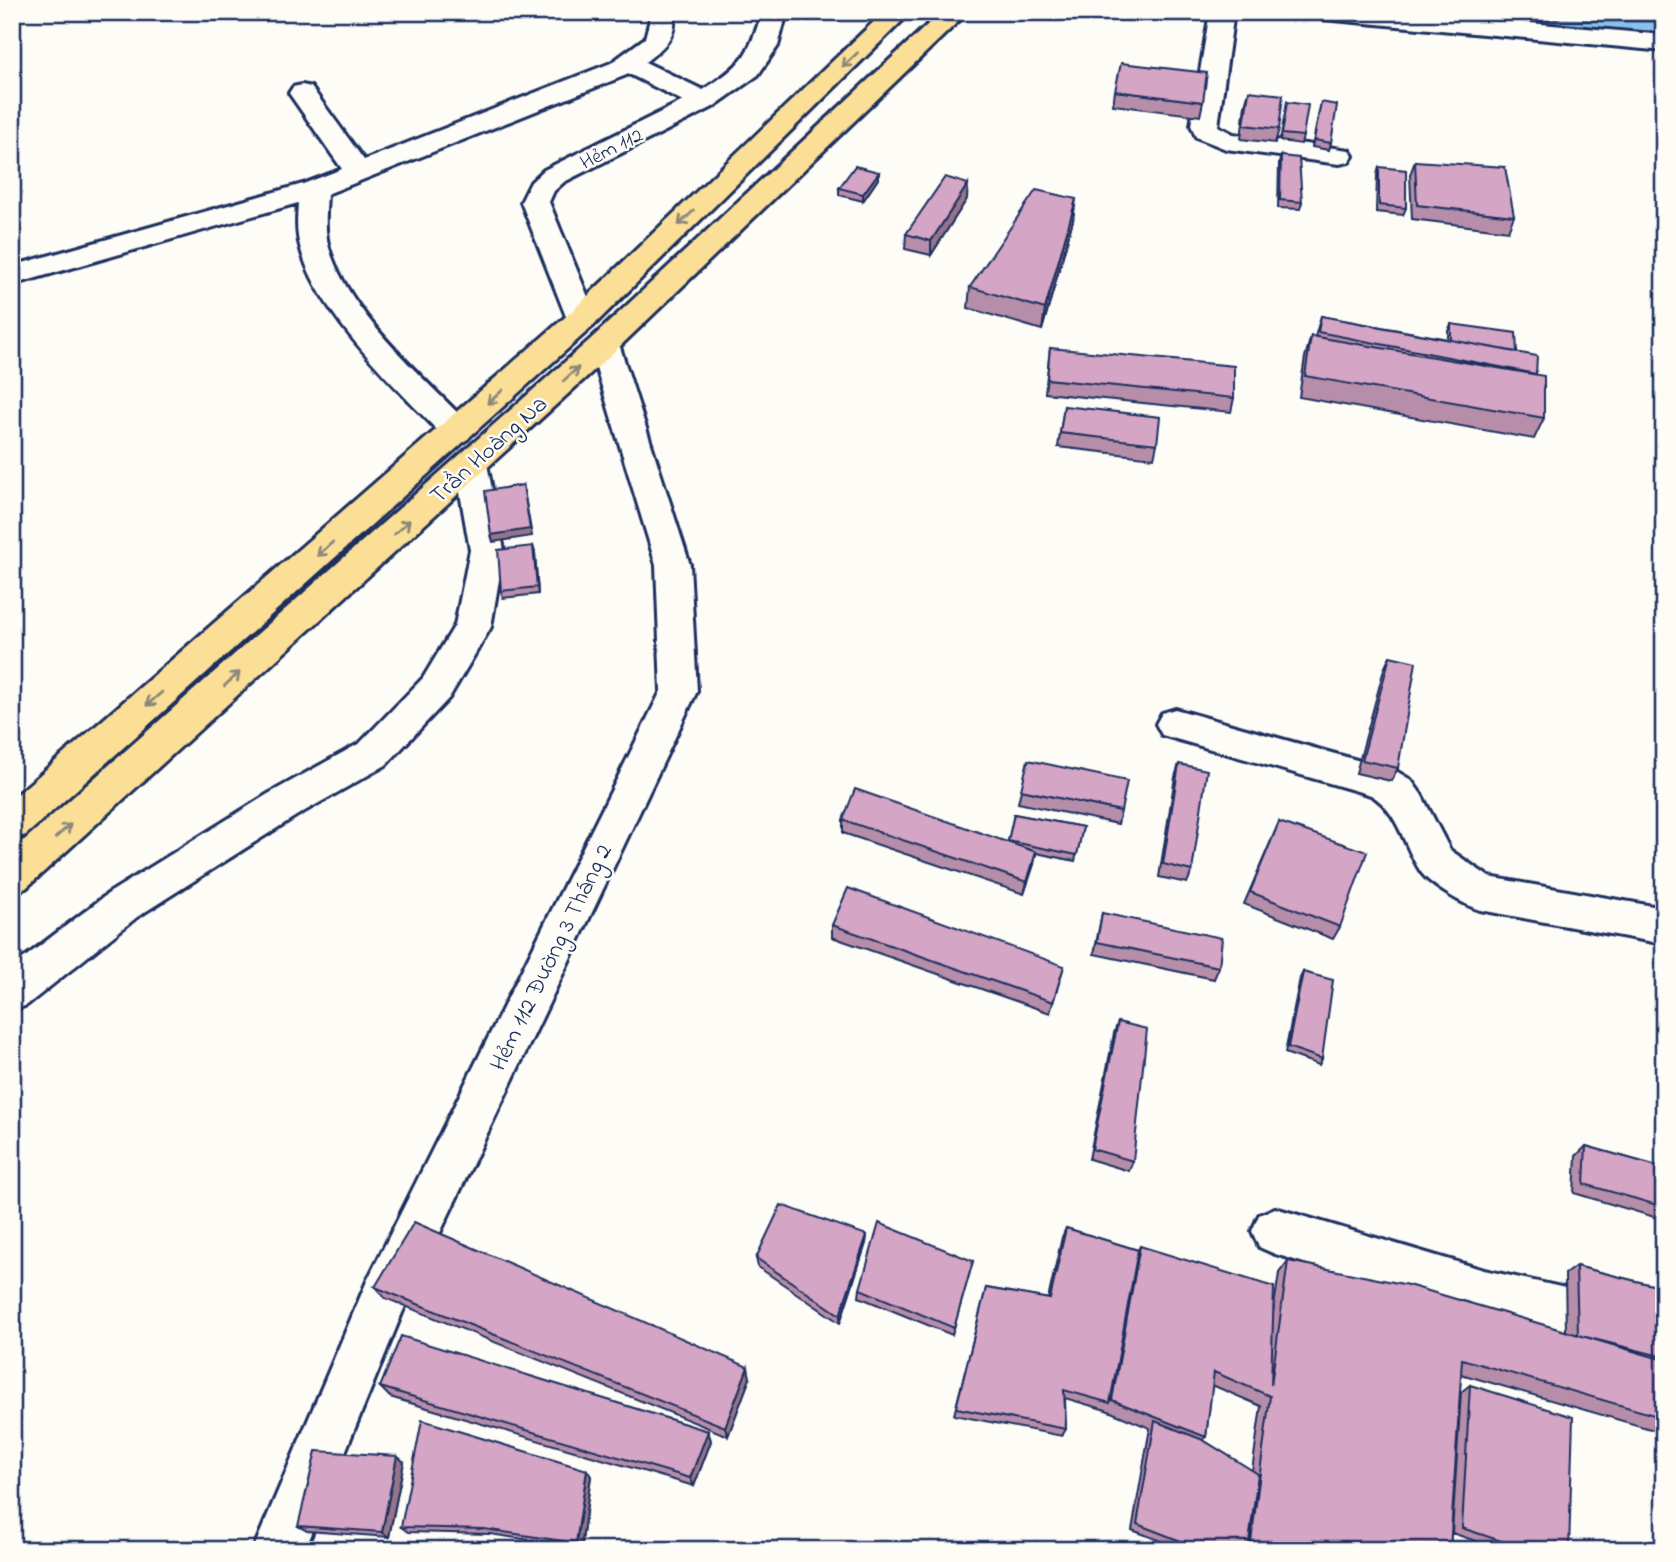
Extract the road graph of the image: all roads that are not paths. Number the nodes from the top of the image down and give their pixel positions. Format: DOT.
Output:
graph roads {
  1 [pos="660,12"];
  2 [pos="775,12"];
  3 [pos="899,12"];
  4 [pos="956,12"];
  5 [pos="1222,12"];
  6 [pos="1323,12"];
  7 [pos="1664,43"];
  8 [pos="628,63"];
  9 [pos="303,93"];
  10 [pos="704,101"];
  11 [pos="1339,156"];
  12 [pos="358,173"];
  13 [pos="313,190"];
  14 [pos="12,276"];
  15 [pos="593,332"];
  16 [pos="464,448"];
  17 [pos="1175,724"];
  18 [pos="12,823"];
  19 [pos="12,876"];
  20 [pos="1664,926"];
  21 [pos="12,992"];
  22 [pos="1275,1231"];
  23 [pos="1664,1334"];
  24 [pos="279,1550"];
  1 -- 8 [label="street"];
  2 -- 10 [label="street, Hẻm 112"];
  3 -- 15 [label="main road, Trần Hoàng Na, one-way"];
  4 -- 15 [label="main road, Trần Hoàng Na"];
  5 -- 11 [label="street"];
  6 -- 7 [label="street"];
  8 -- 10 [label="street"];
  8 -- 12 [label="street"];
  9 -- 12 [label="street"];
  10 -- 15 [label="street, Hẻm 112"];
  12 -- 13 [label="street"];
  13 -- 14 [label="street"];
  13 -- 16 [label="street"];
  15 -- 16 [label="main road, Trần Hoàng Na"];
  15 -- 24 [label="street, Hẻm 112 Đường 3 Tháng 2"];
  16 -- 18 [label="main road, Trần Hoàng Na, one-way"];
  19 -- 16 [label="main road, Trần Hoàng Na, one-way"];
  16 -- 21 [label="street"];
  17 -- 20 [label="street"];
  22 -- 23 [label="street"];
}
